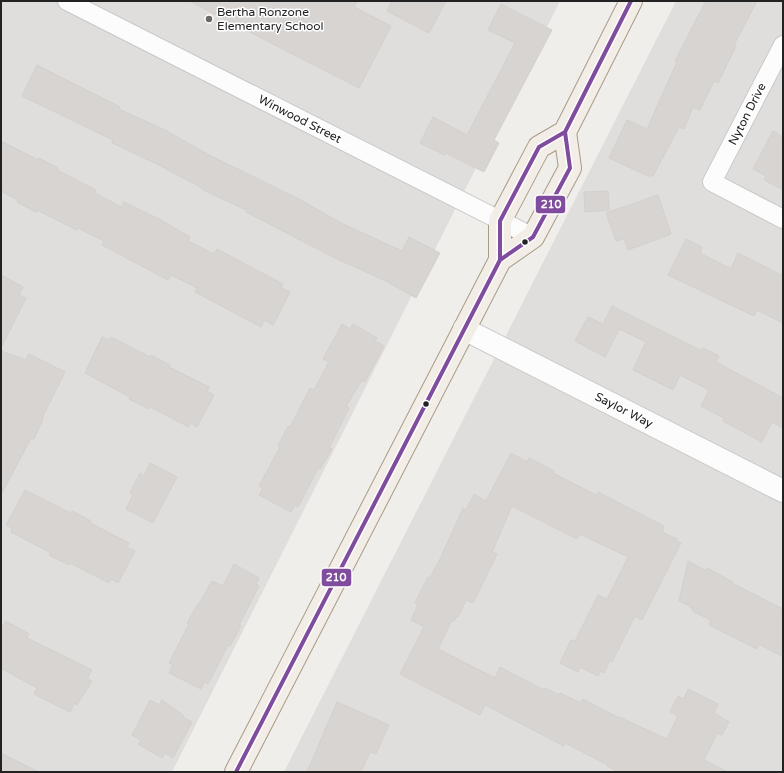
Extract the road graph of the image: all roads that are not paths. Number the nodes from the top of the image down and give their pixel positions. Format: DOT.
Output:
graph roads {
  1 [pos="67,1"];
  2 [pos="631,1"];
  3 [pos="783,45"];
  4 [pos="565,132"];
  5 [pos="783,219"];
  6 [pos="500,221"];
  7 [pos="533,237"];
  8 [pos="500,260"];
  9 [pos="464,329"];
  10 [pos="783,491"];
  11 [pos="236,772"];
  1 -- 6 [label="street, Winwood Street"];
  2 -- 4 [label="main road"];
  3 -- 5 [label="street, Nyton Drive"];
  4 -- 6 [label="main road"];
  4 -- 7 [label="main road"];
  6 -- 7 [label="street, Winwood Street"];
  6 -- 8 [label="main road"];
  7 -- 8 [label="main road"];
  8 -- 9 [label="main road"];
  9 -- 10 [label="street, Saylor Way"];
  9 -- 11 [label="main road"];
}
